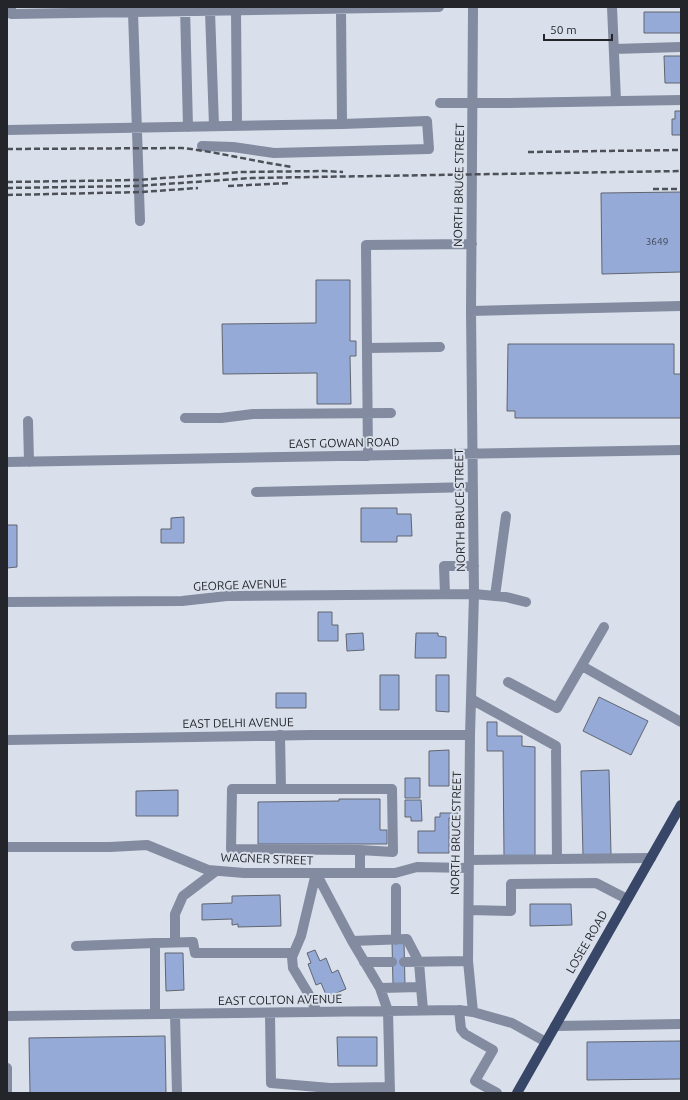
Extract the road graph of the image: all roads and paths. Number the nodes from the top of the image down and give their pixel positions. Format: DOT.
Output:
graph roads {
  1 [pos="10,7"];
  2 [pos="439,7"];
  3 [pos="473,7"];
  4 [pos="612,7"];
  5 [pos="358,8"];
  6 [pos="185,9"];
  7 [pos="341,9"];
  8 [pos="62,10"];
  9 [pos="236,10"];
  10 [pos="210,11"];
  11 [pos="133,12"];
  12 [pos="681,47"];
  13 [pos="614,49"];
  14 [pos="681,100"];
  15 [pos="616,101"];
  16 [pos="440,103"];
  17 [pos="473,103"];
  18 [pos="342,124"];
  19 [pos="214,126"];
  20 [pos="237,126"];
  21 [pos="188,127"];
  22 [pos="137,128"];
  23 [pos="7,130"];
  24 [pos="202,146"];
  25 [pos="140,221"];
  26 [pos="472,244"];
  27 [pos="681,306"];
  28 [pos="471,311"];
  29 [pos="440,347"];
  30 [pos="366,348"];
  31 [pos="367,413"];
  32 [pos="391,413"];
  33 [pos="185,418"];
  34 [pos="28,421"];
  35 [pos="681,450"];
  36 [pos="472,454"];
  37 [pos="368,456"];
  38 [pos="7,462"];
  39 [pos="29,462"];
  40 [pos="473,487"];
  41 [pos="256,492"];
  42 [pos="506,516"];
  43 [pos="474,566"];
  44 [pos="445,594"];
  45 [pos="474,594"];
  46 [pos="495,596"];
  47 [pos="7,602"];
  48 [pos="526,602"];
  49 [pos="604,627"];
  50 [pos="582,666"];
  51 [pos="508,682"];
  52 [pos="471,699"];
  53 [pos="681,722"];
  54 [pos="280,735"];
  55 [pos="470,735"];
  56 [pos="7,740"];
  57 [pos="281,789"];
  58 [pos="681,805"];
  59 [pos="7,847"];
  60 [pos="360,850"];
  61 [pos="651,858"];
  62 [pos="557,859"];
  63 [pos="469,864"];
  64 [pos="216,871"];
  65 [pos="316,873"];
  66 [pos="360,873"];
  67 [pos="396,888"];
  68 [pos="627,899"];
  69 [pos="469,910"];
  70 [pos="396,940"];
  71 [pos="352,941"];
  72 [pos="176,942"];
  73 [pos="155,943"];
  74 [pos="76,946"];
  75 [pos="293,953"];
  76 [pos="468,961"];
  77 [pos="364,962"];
  78 [pos="392,962"];
  79 [pos="404,962"];
  80 [pos="419,962"];
  81 [pos="421,987"];
  82 [pos="380,988"];
  83 [pos="423,1010"];
  84 [pos="459,1010"];
  85 [pos="388,1011"];
  86 [pos="317,1012"];
  87 [pos="473,1012"];
  88 [pos="270,1013"];
  89 [pos="155,1014"];
  90 [pos="174,1014"];
  91 [pos="7,1016"];
  92 [pos="681,1024"];
  93 [pos="555,1026"];
  94 [pos="546,1042"];
  95 [pos="7,1068"];
  96 [pos="390,1090"];
  97 [pos="7,1093"];
  98 [pos="176,1093"];
  99 [pos="497,1093"];
  100 [pos="516,1093"];
  1 -- 8 [label="street"];
  2 -- 5 [label="street"];
  3 -- 17 [label="street, NORTH BRUCE STREET"];
  4 -- 13 [label="street"];
  5 -- 7 [label="street"];
  6 -- 10 [label="street"];
  6 -- 11 [label="street"];
  6 -- 21 [label="street"];
  7 -- 9 [label="street"];
  7 -- 18 [label="street"];
  8 -- 11 [label="street"];
  9 -- 10 [label="street"];
  9 -- 20 [label="street"];
  10 -- 19 [label="street"];
  11 -- 22 [label="street"];
  12 -- 13 [label="street"];
  13 -- 15 [label="street"];
  14 -- 15 [label="street"];
  15 -- 17 [label="street"];
  16 -- 17 [label="street"];
  17 -- 26 [label="street, NORTH BRUCE STREET"];
  18 -- 20 [label="street"];
  18 -- 24 [label="street"];
  19 -- 20 [label="street"];
  19 -- 21 [label="street"];
  21 -- 22 [label="street"];
  22 -- 23 [label="street"];
  22 -- 25 [label="street"];
  26 -- 28 [label="street, NORTH BRUCE STREET"];
  26 -- 30 [label="street"];
  27 -- 28 [label="street"];
  28 -- 36 [label="street, NORTH BRUCE STREET"];
  29 -- 30 [label="street"];
  30 -- 31 [label="street"];
  31 -- 32 [label="street"];
  31 -- 33 [label="street"];
  31 -- 37 [label="street"];
  34 -- 39 [label="street"];
  35 -- 36 [label="street, EAST GOWAN ROAD"];
  36 -- 37 [label="street, EAST GOWAN ROAD"];
  36 -- 40 [label="street, NORTH BRUCE STREET"];
  37 -- 39 [label="street, EAST GOWAN ROAD"];
  38 -- 39 [label="street, EAST GOWAN ROAD"];
  40 -- 41 [label="street"];
  40 -- 43 [label="street, NORTH BRUCE STREET"];
  42 -- 46 [label="street"];
  43 -- 44 [label="street"];
  43 -- 45 [label="street, NORTH BRUCE STREET"];
  44 -- 45 [label="street, GEORGE AVENUE"];
  44 -- 47 [label="street, GEORGE AVENUE"];
  45 -- 46 [label="street, GEORGE AVENUE"];
  45 -- 52 [label="street, NORTH BRUCE STREET"];
  46 -- 48 [label="street, GEORGE AVENUE"];
  49 -- 50 [label="street"];
  50 -- 51 [label="street"];
  50 -- 53 [label="street"];
  52 -- 55 [label="street, NORTH BRUCE STREET"];
  52 -- 62 [label="street"];
  54 -- 55 [label="street, EAST DELHI AVENUE"];
  54 -- 56 [label="street, EAST DELHI AVENUE"];
  54 -- 57 [label="street"];
  55 -- 63 [label="street, NORTH BRUCE STREET"];
  57 -- 60 [label="street"];
  57 -- 60 [label="street"];
  58 -- 61 [label="main road, LOSEE ROAD"];
  59 -- 64 [label="street, WAGNER STREET"];
  60 -- 66 [label="street"];
  61 -- 62 [label="street, WAGNER STREET"];
  61 -- 68 [label="main road, LOSEE ROAD"];
  62 -- 63 [label="street, WAGNER STREET"];
  63 -- 66 [label="street, WAGNER STREET"];
  63 -- 69 [label="street, NORTH BRUCE STREET"];
  64 -- 65 [label="street, WAGNER STREET"];
  64 -- 72 [label="street"];
  65 -- 66 [label="street, WAGNER STREET"];
  65 -- 71 [label="street"];
  65 -- 75 [label="street"];
  67 -- 70 [label="street"];
  68 -- 69 [label="street"];
  68 -- 93 [label="main road, LOSEE ROAD"];
  69 -- 76 [label="street, NORTH BRUCE STREET"];
  70 -- 71 [label="street"];
  70 -- 80 [label="street"];
  71 -- 77 [label="street"];
  72 -- 73 [label="street"];
  72 -- 75 [label="street"];
  73 -- 74 [label="street"];
  73 -- 89 [label="street"];
  75 -- 86 [label="street"];
  76 -- 80 [label="street"];
  76 -- 87 [label="street, NORTH BRUCE STREET"];
  77 -- 78 [label="street"];
  77 -- 82 [label="street"];
  79 -- 80 [label="street"];
  80 -- 81 [label="street"];
  81 -- 82 [label="street"];
  81 -- 83 [label="street"];
  82 -- 85 [label="street"];
  83 -- 84 [label="street, EAST COLTON AVENUE"];
  83 -- 85 [label="street, EAST COLTON AVENUE"];
  84 -- 87 [label="street, EAST COLTON AVENUE"];
  84 -- 99 [label="street"];
  85 -- 86 [label="street, EAST COLTON AVENUE"];
  85 -- 96 [label="street"];
  86 -- 88 [label="street, EAST COLTON AVENUE"];
  87 -- 94 [label="street, EAST COLTON AVENUE"];
  88 -- 90 [label="street, EAST COLTON AVENUE"];
  88 -- 96 [label="street"];
  89 -- 90 [label="street, EAST COLTON AVENUE"];
  89 -- 91 [label="street, EAST COLTON AVENUE"];
  90 -- 98 [label="street"];
  92 -- 93 [label="street"];
  93 -- 94 [label="main road, LOSEE ROAD"];
  94 -- 100 [label="main road, LOSEE ROAD"];
  95 -- 97 [label="street"];
}
